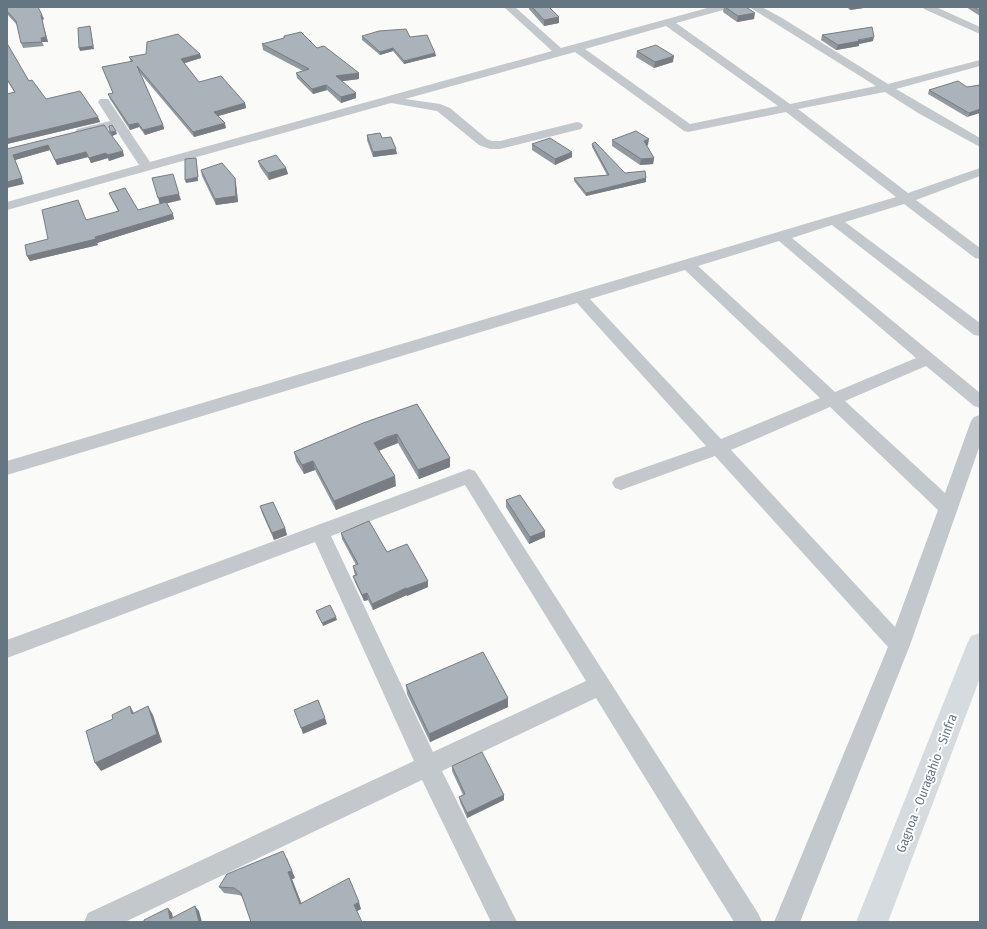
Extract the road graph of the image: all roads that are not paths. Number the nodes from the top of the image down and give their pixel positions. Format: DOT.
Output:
graph roads {
  1 [pos="509,7"];
  2 [pos="723,7"];
  3 [pos="754,7"];
  4 [pos="928,7"];
  5 [pos="668,22"];
  6 [pos="980,31"];
  7 [pos="578,48"];
  8 [pos="560,53"];
  9 [pos="980,63"];
  10 [pos="886,88"];
  11 [pos="391,100"];
  12 [pos="104,102"];
  13 [pos="788,108"];
  14 [pos="117,123"];
  15 [pos="577,126"];
  16 [pos="66,136"];
  17 [pos="980,143"];
  18 [pos="147,168"];
  19 [pos="980,172"];
  20 [pos="905,199"];
  21 [pos="7,206"];
  22 [pos="834,220"];
  23 [pos="781,236"];
  24 [pos="980,255"];
  25 [pos="688,264"];
  26 [pos="579,296"];
  27 [pos="980,331"];
  28 [pos="928,359"];
  29 [pos="831,399"];
  30 [pos="980,402"];
  31 [pos="980,421"];
  32 [pos="718,448"];
  33 [pos="7,468"];
  34 [pos="621,483"];
  35 [pos="948,508"];
  36 [pos="320,532"];
  37 [pos="980,644"];
  38 [pos="899,645"];
  39 [pos="7,649"];
  40 [pos="600,685"];
  41 [pos="427,765"];
  42 [pos="97,922"];
  43 [pos="504,922"];
  44 [pos="749,922"];
  45 [pos="787,922"];
  46 [pos="872,922"];
  1 -- 8 [label="street"];
  2 -- 5 [label="street"];
  3 -- 10 [label="street"];
  4 -- 6 [label="street"];
  5 -- 7 [label="street"];
  5 -- 13 [label="street"];
  7 -- 8 [label="street"];
  7 -- 13 [label="street"];
  8 -- 11 [label="street"];
  9 -- 10 [label="street"];
  10 -- 13 [label="street"];
  10 -- 17 [label="street"];
  11 -- 15 [label="street"];
  11 -- 18 [label="street"];
  12 -- 14 [label="street"];
  13 -- 20 [label="street"];
  14 -- 16 [label="street"];
  14 -- 18 [label="street"];
  18 -- 21 [label="street"];
  19 -- 20 [label="street"];
  20 -- 22 [label="street"];
  20 -- 24 [label="street"];
  22 -- 23 [label="street"];
  22 -- 27 [label="street"];
  23 -- 25 [label="street"];
  23 -- 28 [label="street"];
  25 -- 26 [label="street"];
  25 -- 29 [label="street"];
  26 -- 32 [label="street"];
  26 -- 33 [label="street"];
  28 -- 29 [label="street"];
  28 -- 30 [label="street"];
  29 -- 32 [label="street"];
  29 -- 35 [label="street"];
  31 -- 35 [label="street"];
  32 -- 34 [label="street"];
  32 -- 38 [label="street"];
  35 -- 38 [label="street"];
  36 -- 39 [label="street"];
  36 -- 40 [label="street"];
  36 -- 41 [label="street"];
  37 -- 46 [label="main road, Gagnoa - Ouragahio - Sinfra"];
  38 -- 45 [label="street"];
  40 -- 41 [label="street"];
  40 -- 44 [label="street"];
  41 -- 42 [label="street"];
  41 -- 43 [label="street"];
}
